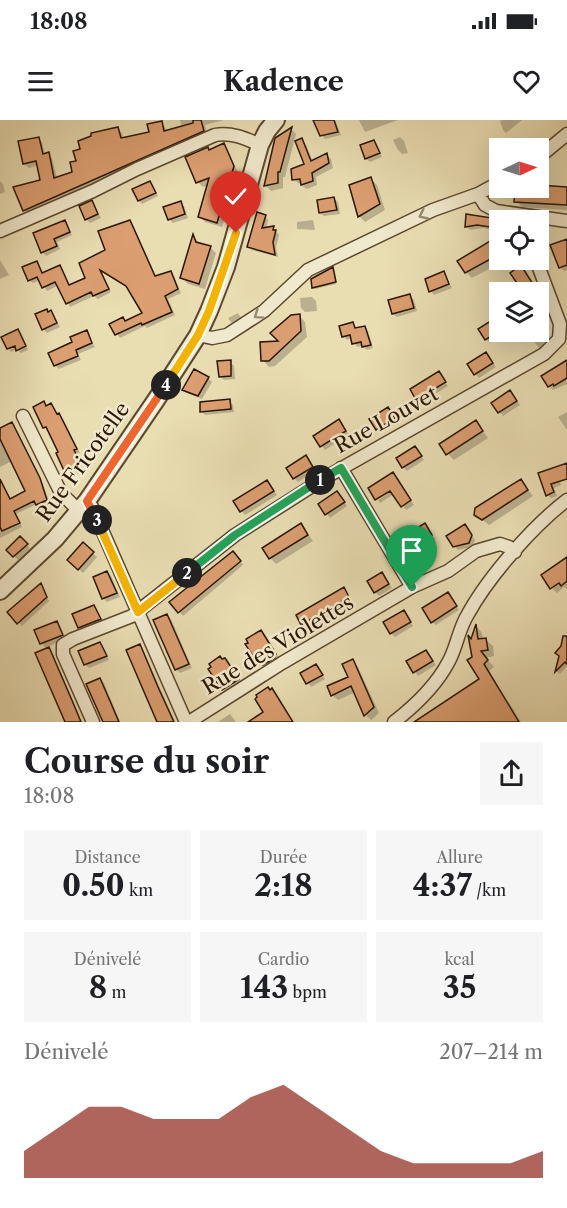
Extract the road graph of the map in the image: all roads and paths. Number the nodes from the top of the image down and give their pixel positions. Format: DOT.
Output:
graph roads {
  1 [pos="276,120"];
  2 [pos="567,134"];
  3 [pos="260,144"];
  4 [pos="549,149"];
  5 [pos="489,188"];
  6 [pos="478,194"];
  7 [pos="494,210"];
  8 [pos="549,220"];
  9 [pos="567,221"];
  10 [pos="0,231"];
  11 [pos="540,270"];
  12 [pos="198,335"];
  13 [pos="23,416"];
  14 [pos="341,468"];
  15 [pos="567,500"];
  16 [pos="83,506"];
  17 [pos="515,552"];
  18 [pos="412,587"];
  19 [pos="0,591"];
  20 [pos="138,612"];
  21 [pos="93,722"];
  22 [pos="188,722"];
  23 [pos="394,722"];
  1 -- 3 [label="street, Rue Fricotelle"];
  2 -- 4 [label="street"];
  3 -- 10 [label="street"];
  3 -- 12 [label="street, Rue Fricotelle"];
  5 -- 6 [label="street"];
  6 -- 7 [label="street"];
  6 -- 12 [label="street, one-way"];
  8 -- 9 [label="street"];
  11 -- 14 [label="street, Rue Louvet"];
  12 -- 16 [label="street, Rue Fricotelle"];
  13 -- 16 [label="street"];
  14 -- 18 [label="street"];
  14 -- 20 [label="street, Rue Louvet"];
  15 -- 17 [label="street"];
  16 -- 19 [label="street, Rue Fricotelle"];
  16 -- 20 [label="street"];
  17 -- 18 [label="street, Rue des Violettes"];
  17 -- 23 [label="street"];
  18 -- 22 [label="street, Rue des Violettes"];
  20 -- 21 [label="street, Rue Louvet"];
  20 -- 22 [label="street"];
}
